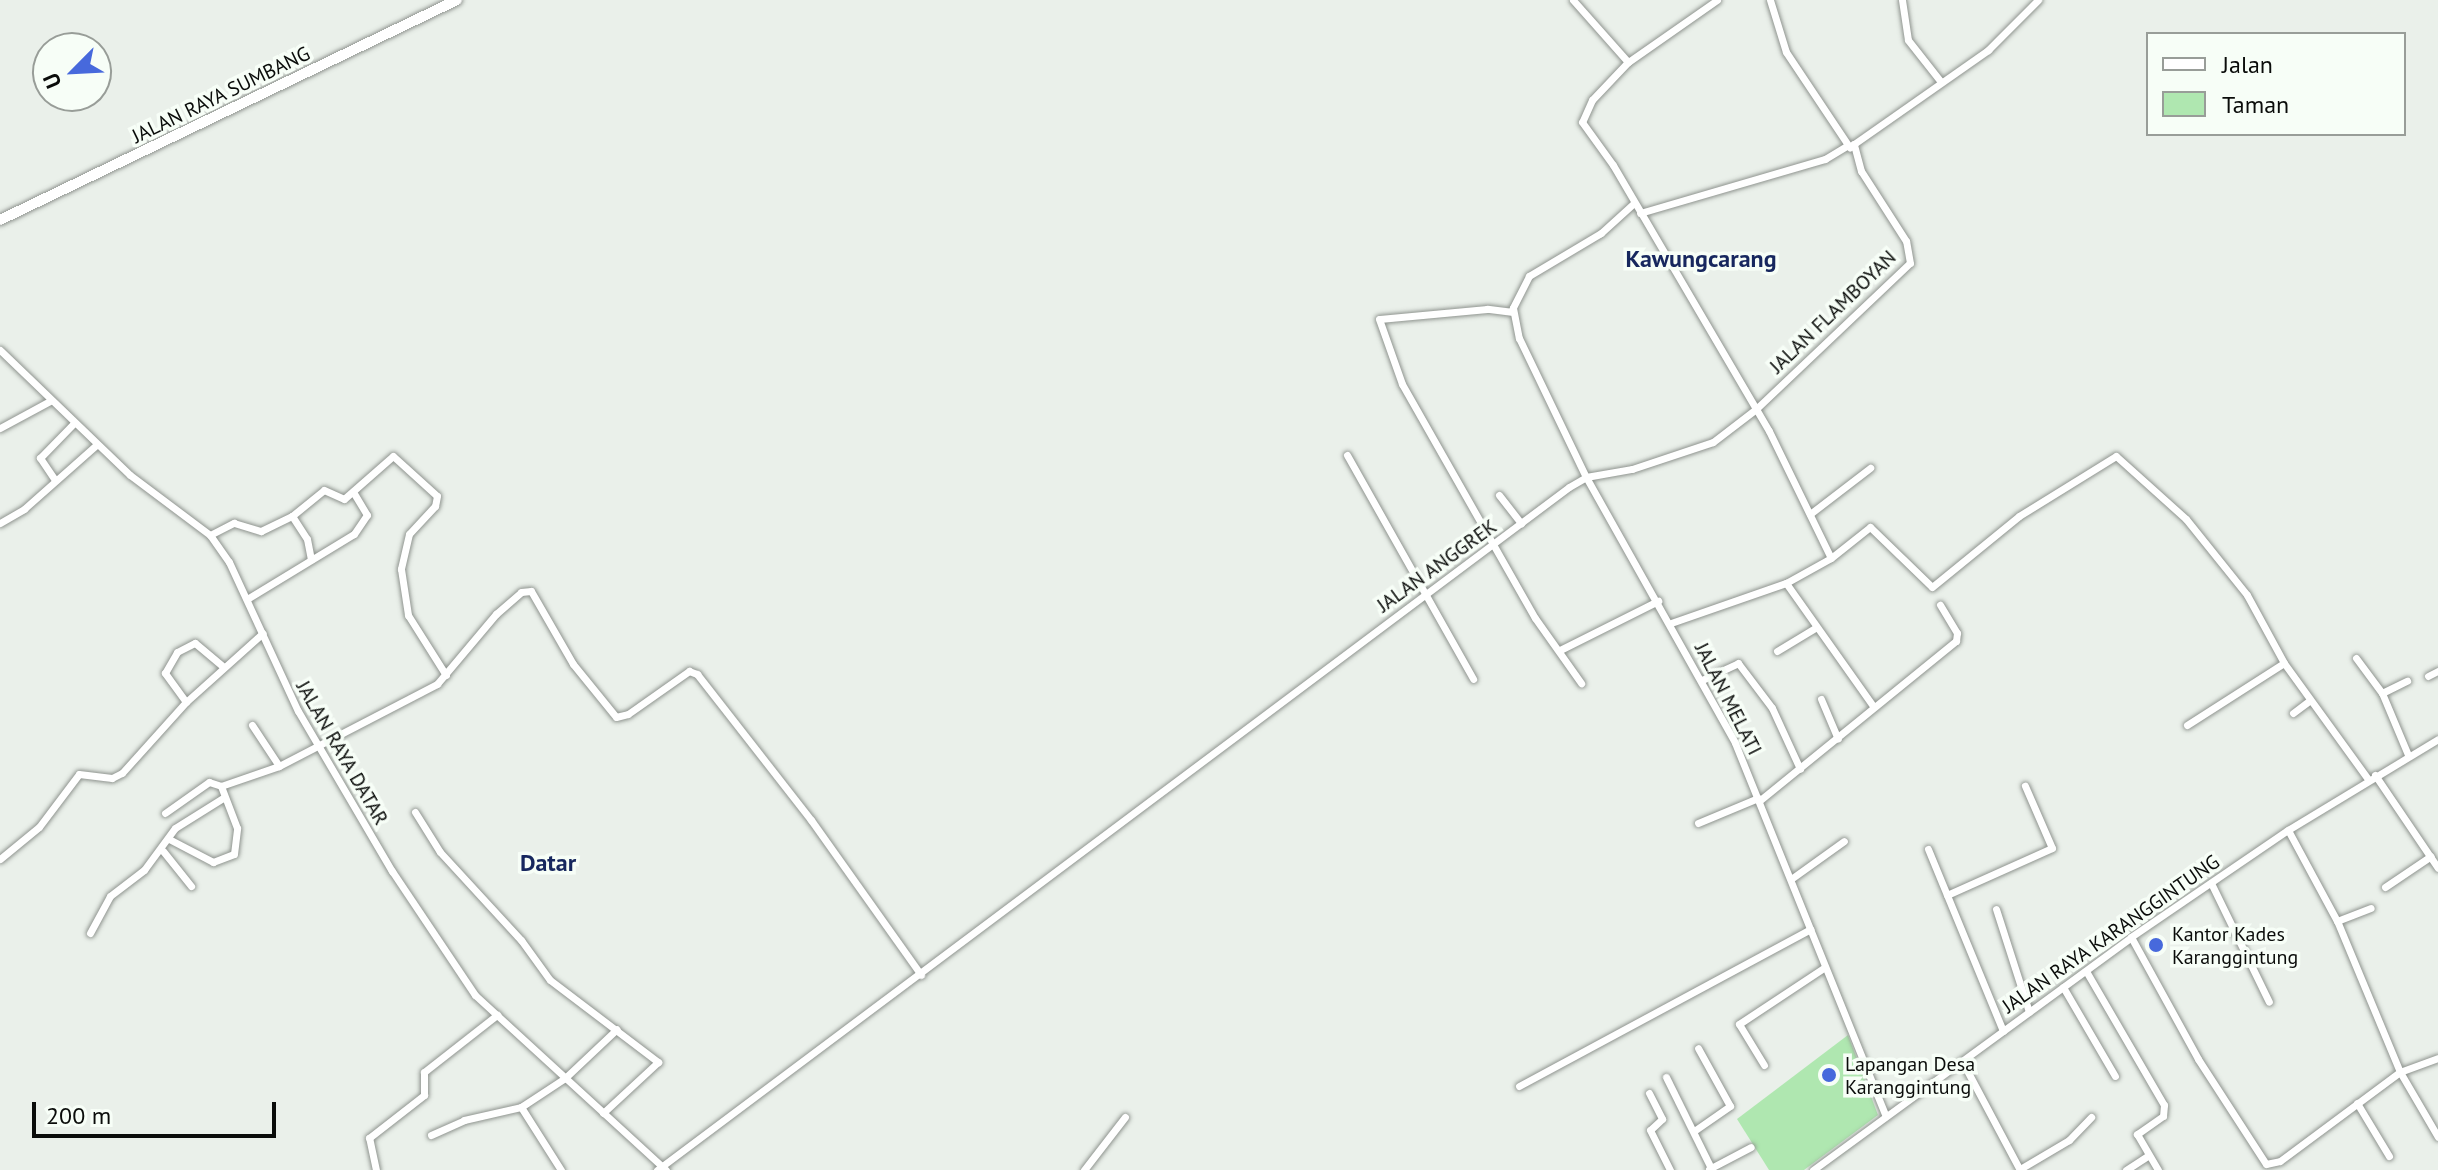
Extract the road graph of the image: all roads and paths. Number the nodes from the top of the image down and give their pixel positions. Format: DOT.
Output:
graph roads {
  1 [pos="457,0"];
  2 [pos="1573,0"];
  3 [pos="1717,0"];
  4 [pos="1770,0"];
  5 [pos="2038,0"];
  6 [pos="1904,1"];
  7 [pos="1628,62"];
  8 [pos="1941,82"];
  9 [pos="1850,147"];
  10 [pos="1634,203"];
  11 [pos="1640,213"];
  12 [pos="0,220"];
  13 [pos="1514,306"];
  14 [pos="0,350"];
  15 [pos="50,401"];
  16 [pos="1756,409"];
  17 [pos="74,423"];
  18 [pos="0,428"];
  19 [pos="96,445"];
  20 [pos="1347,455"];
  21 [pos="1870,468"];
  22 [pos="1586,477"];
  23 [pos="55,480"];
  24 [pos="353,492"];
  25 [pos="1499,495"];
  26 [pos="1810,514"];
  27 [pos="292,516"];
  28 [pos="0,523"];
  29 [pos="1521,523"];
  30 [pos="210,535"];
  31 [pos="1494,543"];
  32 [pos="1831,558"];
  33 [pos="311,560"];
  34 [pos="1786,583"];
  35 [pos="1424,594"];
  36 [pos="247,599"];
  37 [pos="1658,601"];
  38 [pos="1940,605"];
  39 [pos="1671,623"];
  40 [pos="1815,628"];
  41 [pos="263,633"];
  42 [pos="1560,650"];
  43 [pos="1777,651"];
  44 [pos="2356,658"];
  45 [pos="2284,663"];
  46 [pos="222,666"];
  47 [pos="2438,671"];
  48 [pos="446,675"];
  49 [pos="2428,676"];
  50 [pos="1473,679"];
  51 [pos="1702,680"];
  52 [pos="2407,681"];
  53 [pos="1581,683"];
  54 [pos="2382,693"];
  55 [pos="1821,699"];
  56 [pos="2310,700"];
  57 [pos="186,702"];
  58 [pos="1873,706"];
  59 [pos="2293,713"];
  60 [pos="252,725"];
  61 [pos="2187,725"];
  62 [pos="1838,739"];
  63 [pos="2438,739"];
  64 [pos="319,747"];
  65 [pos="2408,755"];
  66 [pos="279,766"];
  67 [pos="1800,769"];
  68 [pos="2372,777"];
  69 [pos="221,786"];
  70 [pos="2025,786"];
  71 [pos="223,798"];
  72 [pos="1759,800"];
  73 [pos="183,803"];
  74 [pos="415,812"];
  75 [pos="165,813"];
  76 [pos="194,816"];
  77 [pos="1698,823"];
  78 [pos="2288,830"];
  79 [pos="169,839"];
  80 [pos="1844,841"];
  81 [pos="1928,849"];
  82 [pos="163,851"];
  83 [pos="2431,856"];
  84 [pos="0,859"];
  85 [pos="2438,868"];
  86 [pos="1791,879"];
  87 [pos="2211,883"];
  88 [pos="191,886"];
  89 [pos="2385,887"];
  90 [pos="1947,895"];
  91 [pos="2371,908"];
  92 [pos="1996,909"];
  93 [pos="2337,921"];
  94 [pos="1810,929"];
  95 [pos="90,933"];
  96 [pos="2131,937"];
  97 [pos="1825,967"];
  98 [pos="2086,971"];
  99 [pos="921,975"];
  100 [pos="2063,987"];
  101 [pos="2269,1002"];
  102 [pos="2029,1012"];
  103 [pos="497,1015"];
  104 [pos="617,1029"];
  105 [pos="2003,1031"];
  106 [pos="1698,1048"];
  107 [pos="2438,1058"];
  108 [pos="1962,1061"];
  109 [pos="1764,1065"];
  110 [pos="2400,1072"];
  111 [pos="2115,1076"];
  112 [pos="1666,1077"];
  113 [pos="565,1078"];
  114 [pos="1519,1086"];
  115 [pos="1649,1093"];
  116 [pos="2357,1103"];
  117 [pos="521,1107"];
  118 [pos="603,1113"];
  119 [pos="1886,1116"];
  120 [pos="1125,1117"];
  121 [pos="2091,1117"];
  122 [pos="1694,1131"];
  123 [pos="431,1135"];
  124 [pos="2438,1137"];
  125 [pos="1751,1147"];
  126 [pos="2149,1155"];
  127 [pos="2389,1156"];
  128 [pos="2280,1161"];
  129 [pos="1712,1167"];
  130 [pos="2130,1167"];
  131 [pos="2267,1168"];
  132 [pos="662,1169"];
  133 [pos="2020,1169"];
  134 [pos="376,1170"];
  135 [pos="561,1170"];
  136 [pos="1084,1170"];
  137 [pos="1670,1170"];
  138 [pos="1813,1170"];
  139 [pos="2158,1170"];
  140 [pos="2286,1170"];
  1 -- 12 [label="street, JALAN RAYA SUMBANG"];
  2 -- 7 [label="street"];
  3 -- 7 [label="street"];
  4 -- 9 [label="street"];
  5 -- 8 [label="street"];
  6 -- 8 [label="street"];
  7 -- 10 [label="street"];
  8 -- 9 [label="street"];
  9 -- 11 [label="street"];
  9 -- 16 [label="street, JALAN FLAMBOYAN"];
  10 -- 11 [label="street"];
  10 -- 13 [label="street"];
  11 -- 16 [label="street"];
  13 -- 22 [label="street, JALAN MELATI"];
  13 -- 31 [label="street"];
  14 -- 15 [label="street, JALAN RAYA DATAR"];
  15 -- 17 [label="street, JALAN RAYA DATAR"];
  15 -- 18 [label="street"];
  16 -- 22 [label="street, JALAN ANGGREK"];
  16 -- 26 [label="street"];
  17 -- 19 [label="street, JALAN RAYA DATAR"];
  17 -- 23 [label="street"];
  19 -- 23 [label="street"];
  19 -- 30 [label="street, JALAN RAYA DATAR"];
  20 -- 35 [label="street"];
  21 -- 26 [label="street"];
  22 -- 29 [label="street, JALAN ANGGREK"];
  22 -- 37 [label="street, JALAN MELATI"];
  23 -- 28 [label="street"];
  24 -- 27 [label="street"];
  24 -- 33 [label="street"];
  24 -- 48 [label="street"];
  25 -- 29 [label="street"];
  26 -- 32 [label="street"];
  27 -- 30 [label="street"];
  27 -- 33 [label="street"];
  29 -- 31 [label="street, JALAN ANGGREK"];
  30 -- 36 [label="street, JALAN RAYA DATAR"];
  31 -- 35 [label="street, JALAN ANGGREK"];
  31 -- 42 [label="street"];
  32 -- 34 [label="street"];
  32 -- 45 [label="street"];
  33 -- 36 [label="street"];
  34 -- 39 [label="street"];
  34 -- 40 [label="street"];
  35 -- 50 [label="street"];
  35 -- 99 [label="street, JALAN ANGGREK"];
  36 -- 41 [label="street, JALAN RAYA DATAR"];
  37 -- 39 [label="street, JALAN MELATI"];
  37 -- 42 [label="street"];
  38 -- 58 [label="street"];
  39 -- 51 [label="street, JALAN MELATI"];
  40 -- 43 [label="street"];
  40 -- 58 [label="street"];
  41 -- 46 [label="street"];
  41 -- 64 [label="street, JALAN RAYA DATAR"];
  42 -- 53 [label="street"];
  44 -- 54 [label="street"];
  45 -- 56 [label="street"];
  45 -- 61 [label="street"];
  46 -- 57 [label="street"];
  46 -- 57 [label="street"];
  47 -- 49 [label="street"];
  48 -- 64 [label="street"];
  48 -- 99 [label="street"];
  51 -- 67 [label="street"];
  51 -- 72 [label="street, JALAN MELATI"];
  52 -- 54 [label="street"];
  54 -- 65 [label="street"];
  55 -- 62 [label="street"];
  56 -- 59 [label="street"];
  56 -- 68 [label="street"];
  57 -- 84 [label="street"];
  58 -- 62 [label="street"];
  60 -- 66 [label="street"];
  62 -- 67 [label="street"];
  63 -- 65 [label="street, JALAN RAYA KARANGGINTUNG"];
  64 -- 66 [label="street"];
  64 -- 103 [label="street, JALAN RAYA DATAR"];
  65 -- 68 [label="street, JALAN RAYA KARANGGINTUNG"];
  66 -- 69 [label="street"];
  67 -- 72 [label="street"];
  68 -- 78 [label="street, JALAN RAYA KARANGGINTUNG"];
  68 -- 83 [label="street"];
  69 -- 71 [label="street"];
  69 -- 73 [label="street"];
  70 -- 90 [label="street"];
  71 -- 76 [label="street"];
  71 -- 79 [label="street"];
  72 -- 77 [label="street"];
  72 -- 86 [label="street, JALAN MELATI"];
  73 -- 75 [label="street"];
  73 -- 76 [label="street"];
  74 -- 104 [label="street"];
  76 -- 79 [label="street"];
  78 -- 87 [label="street, JALAN RAYA KARANGGINTUNG"];
  78 -- 93 [label="street"];
  79 -- 82 [label="street"];
  80 -- 86 [label="street"];
  81 -- 90 [label="street"];
  82 -- 88 [label="street"];
  82 -- 95 [label="street"];
  83 -- 85 [label="street"];
  83 -- 89 [label="street"];
  86 -- 94 [label="street, JALAN MELATI"];
  87 -- 96 [label="street, JALAN RAYA KARANGGINTUNG"];
  87 -- 101 [label="street"];
  90 -- 105 [label="street"];
  91 -- 93 [label="street"];
  92 -- 102 [label="street"];
  93 -- 110 [label="street"];
  94 -- 97 [label="street, JALAN MELATI"];
  94 -- 114 [label="street"];
  96 -- 98 [label="street, JALAN RAYA KARANGGINTUNG"];
  96 -- 131 [label="street"];
  97 -- 109 [label="street"];
  97 -- 119 [label="street, JALAN MELATI"];
  98 -- 100 [label="street, JALAN RAYA KARANGGINTUNG"];
  98 -- 126 [label="street"];
  99 -- 132 [label="street, JALAN ANGGREK"];
  100 -- 102 [label="street, JALAN RAYA KARANGGINTUNG"];
  100 -- 111 [label="street"];
  102 -- 105 [label="street, JALAN RAYA KARANGGINTUNG"];
  103 -- 113 [label="street, JALAN RAYA DATAR"];
  103 -- 134 [label="street"];
  104 -- 113 [label="street"];
  104 -- 118 [label="street"];
  105 -- 108 [label="street, JALAN RAYA KARANGGINTUNG"];
  106 -- 122 [label="street"];
  107 -- 110 [label="street"];
  108 -- 119 [label="street, JALAN RAYA KARANGGINTUNG"];
  108 -- 133 [label="street"];
  110 -- 116 [label="street"];
  110 -- 124 [label="street"];
  112 -- 122 [label="street"];
  113 -- 117 [label="street"];
  113 -- 118 [label="street, JALAN RAYA DATAR"];
  115 -- 137 [label="street"];
  116 -- 127 [label="street"];
  116 -- 128 [label="street"];
  117 -- 123 [label="street"];
  117 -- 135 [label="street"];
  118 -- 132 [label="street, JALAN RAYA DATAR"];
  119 -- 138 [label="street, JALAN RAYA KARANGGINTUNG"];
  120 -- 136 [label="street"];
  121 -- 133 [label="street"];
  122 -- 129 [label="street"];
  125 -- 129 [label="street"];
  126 -- 130 [label="street"];
  126 -- 139 [label="street"];
  128 -- 131 [label="street"];
  128 -- 140 [label="street"];
}
